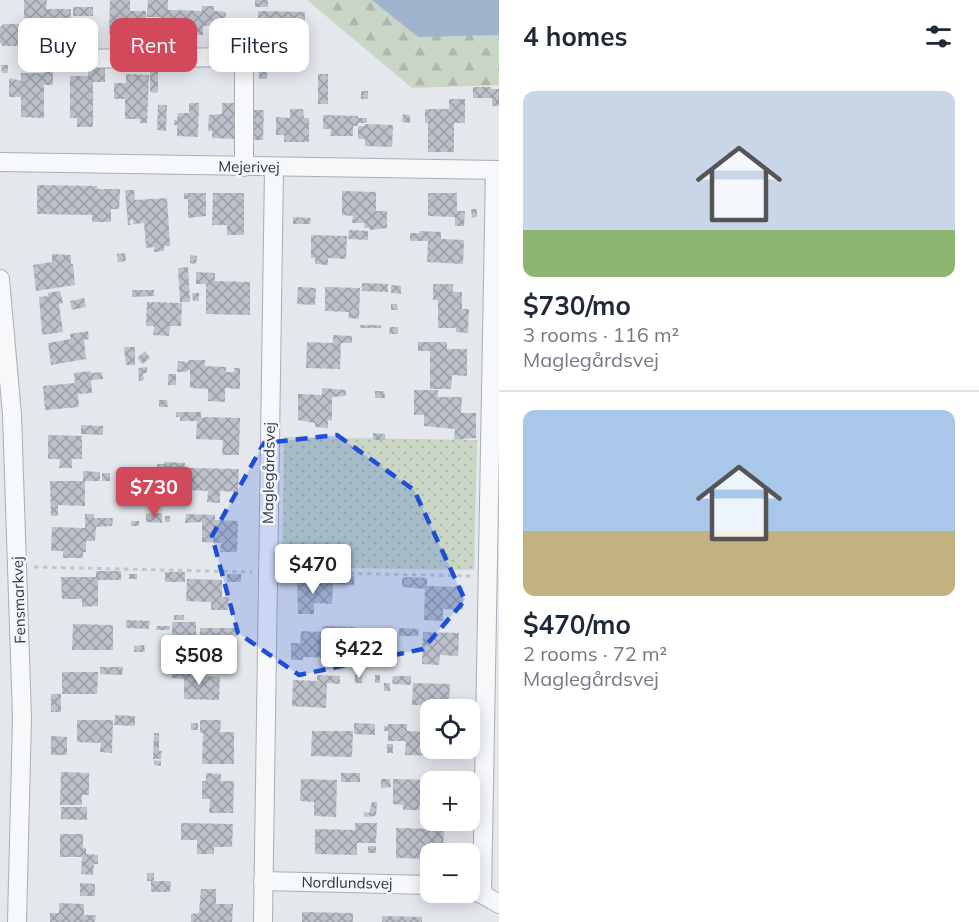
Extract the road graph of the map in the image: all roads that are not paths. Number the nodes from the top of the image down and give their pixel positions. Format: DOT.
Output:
graph roads {
  1 [pos="98,59"];
  2 [pos="0,162"];
  3 [pos="244,167"];
  4 [pos="274,168"];
  5 [pos="497,170"];
  6 [pos="0,279"];
  7 [pos="1,301"];
  8 [pos="496,338"];
  9 [pos="493,634"];
  10 [pos="479,843"];
  11 [pos="263,881"];
  12 [pos="420,885"];
  13 [pos="480,895"];
  14 [pos="499,904"];
  15 [pos="17,922"];
  16 [pos="262,922"];
  1 -- 3 [label="street"];
  2 -- 3 [label="street, Mejerivej"];
  3 -- 4 [label="street, Mejerivej"];
  4 -- 5 [label="street, Mejerivej"];
  4 -- 11 [label="street, Maglegårdsvej"];
  5 -- 8 [label="street"];
  6 -- 7 [label="street, Fensmarkvej"];
  7 -- 15 [label="street, Fensmarkvej"];
  8 -- 9 [label="street"];
  9 -- 10 [label="street"];
  11 -- 12 [label="street, Nordlundsvej"];
  11 -- 16 [label="street, Maglegårdsvej"];
  13 -- 14 [label="street"];
}
